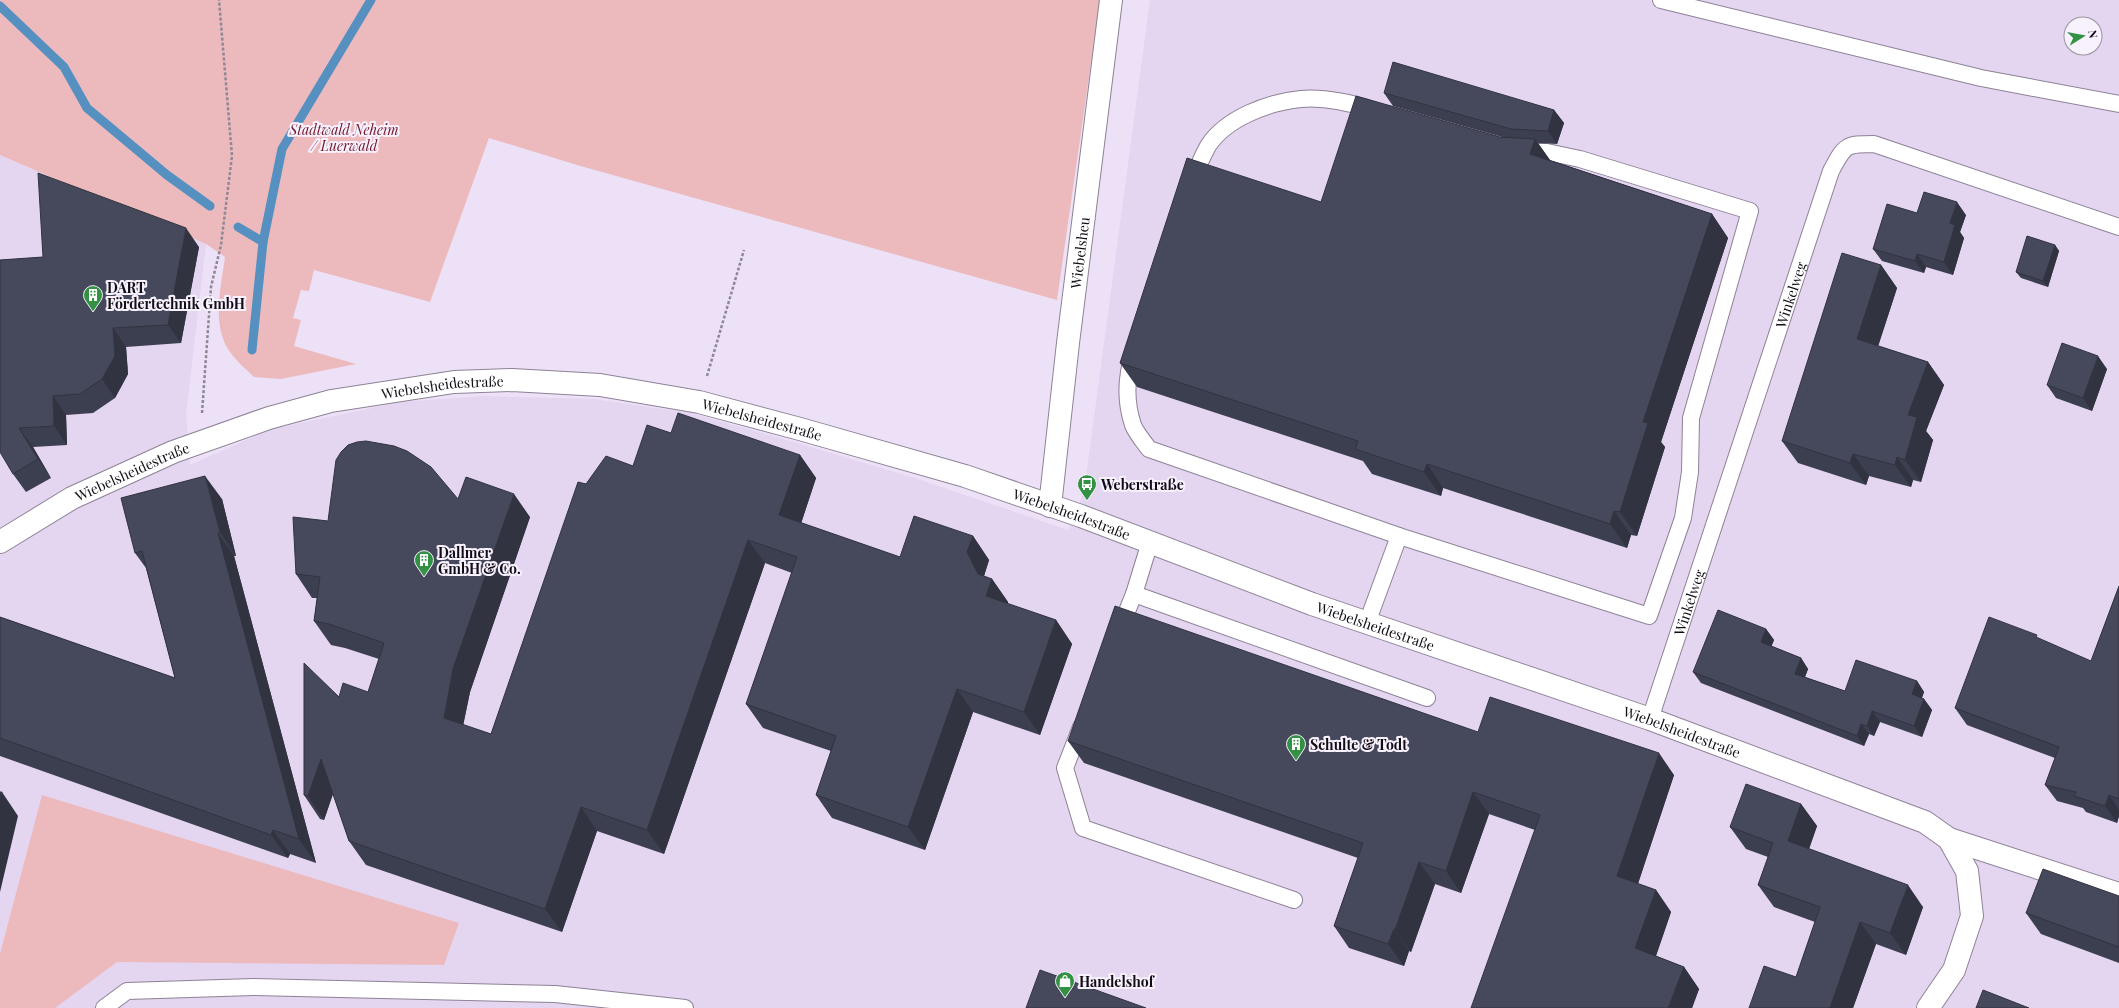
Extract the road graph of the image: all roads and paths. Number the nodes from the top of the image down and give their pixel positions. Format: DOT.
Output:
graph roads {
  1 [pos="219,0"];
  2 [pos="1111,0"];
  3 [pos="1661,0"];
  4 [pos="2119,104"];
  5 [pos="1385,113"];
  6 [pos="1504,148"];
  7 [pos="1188,194"];
  8 [pos="2119,227"];
  9 [pos="744,250"];
  10 [pos="1140,334"];
  11 [pos="699,402"];
  12 [pos="205,440"];
  13 [pos="1050,506"];
  14 [pos="1399,536"];
  15 [pos="0,542"];
  16 [pos="1150,542"];
  17 [pos="1134,594"];
  18 [pos="1367,623"];
  19 [pos="1114,644"];
  20 [pos="1427,698"];
  21 [pos="1088,710"];
  22 [pos="1650,719"];
  23 [pos="1949,839"];
  24 [pos="2119,894"];
  25 [pos="1294,900"];
  26 [pos="104,1008"];
  27 [pos="685,1008"];
  28 [pos="1928,1008"];
  1 -- 12 [label="path"];
  2 -- 13 [label="street, Wiebelsheu"];
  3 -- 4 [label="lane"];
  5 -- 7 [label="lane"];
  6 -- 14 [label="lane"];
  8 -- 22 [label="lane, Winkelweg"];
  9 -- 11 [label="path"];
  10 -- 14 [label="lane"];
  11 -- 12 [label="street, Wiebelsheidestraße"];
  11 -- 13 [label="street, Wiebelsheidestraße"];
  12 -- 15 [label="street, Wiebelsheidestraße"];
  13 -- 16 [label="street, Wiebelsheidestraße"];
  14 -- 18 [label="lane"];
  16 -- 17 [label="lane"];
  16 -- 18 [label="street, Wiebelsheidestraße"];
  17 -- 19 [label="lane"];
  17 -- 20 [label="lane"];
  18 -- 22 [label="street, Wiebelsheidestraße"];
  21 -- 25 [label="lane"];
  22 -- 23 [label="street, Wiebelsheidestraße"];
  23 -- 24 [label="street"];
  23 -- 28 [label="street, Wiebelsheidestraße"];
  26 -- 27 [label="lane"];
}
